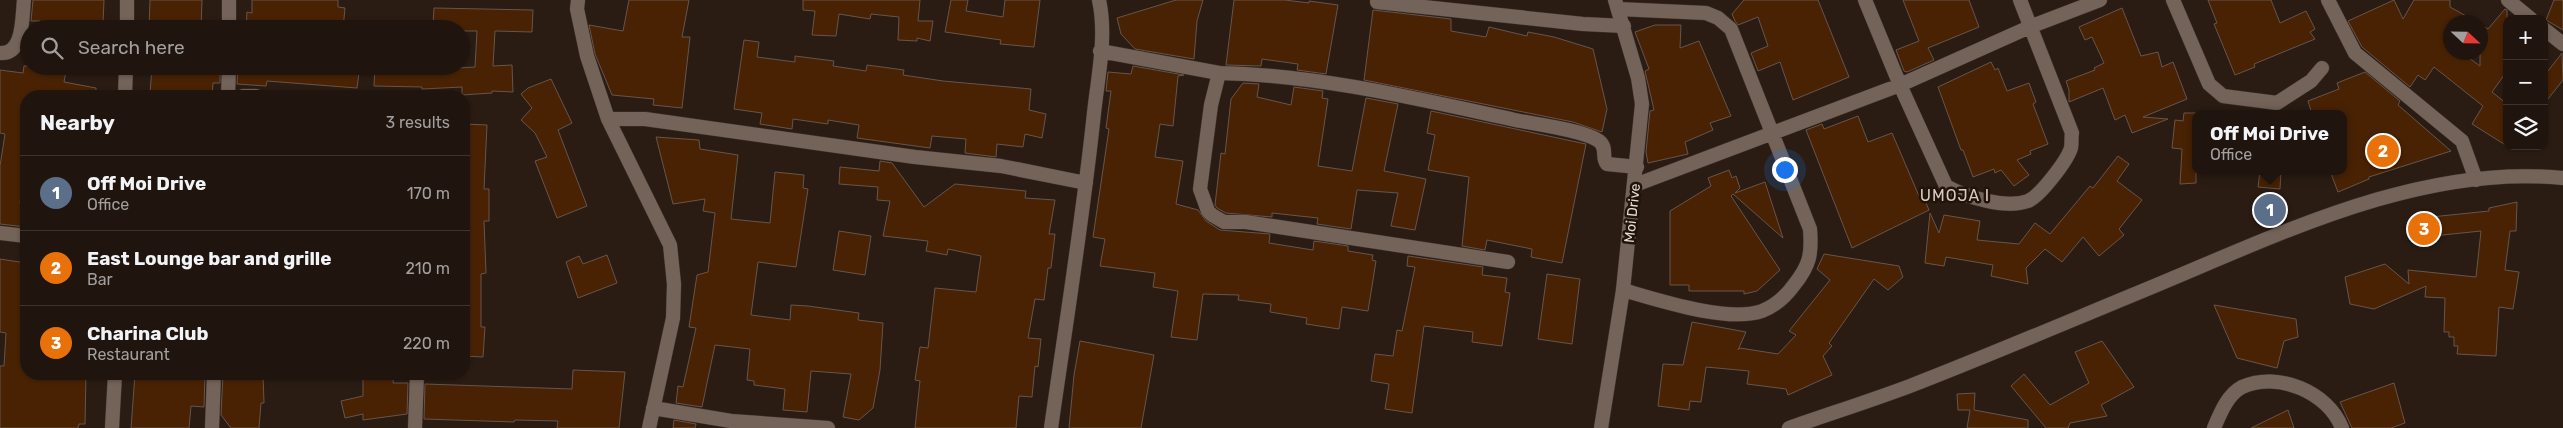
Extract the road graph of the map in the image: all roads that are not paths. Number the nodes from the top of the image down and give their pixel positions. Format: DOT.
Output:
graph roads {
  1 [pos="24,0"];
  2 [pos="127,0"];
  3 [pos="230,0"];
  4 [pos="578,0"];
  5 [pos="1099,0"];
  6 [pos="1865,0"];
  7 [pos="2020,0"];
  8 [pos="2100,0"];
  9 [pos="2173,0"];
  10 [pos="2328,0"];
  11 [pos="2508,0"];
  12 [pos="1377,2"];
  13 [pos="1617,4"];
  14 [pos="2526,15"];
  15 [pos="21,20"];
  16 [pos="126,20"];
  17 [pos="229,20"];
  18 [pos="1624,26"];
  19 [pos="2032,26"];
  20 [pos="20,30"];
  21 [pos="2548,32"];
  22 [pos="2563,44"];
  23 [pos="1100,52"];
  24 [pos="0,54"];
  25 [pos="2322,68"];
  26 [pos="1219,73"];
  27 [pos="126,75"];
  28 [pos="229,75"];
  29 [pos="1900,85"];
  30 [pos="125,90"];
  31 [pos="228,90"];
  32 [pos="608,119"];
  33 [pos="1773,134"];
  34 [pos="1637,167"];
  35 [pos="2563,178"];
  36 [pos="2476,180"];
  37 [pos="1086,183"];
  38 [pos="1635,185"];
  39 [pos="0,233"];
  40 [pos="20,235"];
  41 [pos="1508,262"];
  42 [pos="1623,290"];
  43 [pos="115,380"];
  44 [pos="214,380"];
  45 [pos="417,380"];
  46 [pos="654,408"];
  47 [pos="112,428"];
  48 [pos="212,428"];
  49 [pos="416,428"];
  50 [pos="649,428"];
  51 [pos="828,428"];
  52 [pos="1051,428"];
  53 [pos="1605,428"];
  54 [pos="1789,428"];
  55 [pos="2214,428"];
  56 [pos="2342,428"];
  1 -- 15 [label="street"];
  2 -- 16 [label="street"];
  3 -- 17 [label="street"];
  4 -- 32 [label="street"];
  5 -- 23 [label="street"];
  6 -- 29 [label="street"];
  7 -- 19 [label="street"];
  8 -- 19 [label="street"];
  9 -- 25 [label="street"];
  10 -- 36 [label="street"];
  11 -- 14 [label="street"];
  12 -- 18 [label="street"];
  13 -- 18 [label="street, Moi Drive"];
  13 -- 33 [label="street"];
  18 -- 34 [label="street, Moi Drive"];
  19 -- 29 [label="street"];
  19 -- 29 [label="street"];
  20 -- 24 [label="street"];
  21 -- 22 [label="street"];
  23 -- 26 [label="street"];
  23 -- 37 [label="street"];
  26 -- 34 [label="street"];
  26 -- 41 [label="street"];
  27 -- 30 [label="street"];
  28 -- 31 [label="street"];
  29 -- 33 [label="street"];
  32 -- 37 [label="street"];
  32 -- 46 [label="street"];
  33 -- 38 [label="street"];
  33 -- 42 [label="street"];
  34 -- 38 [label="street, Moi Drive"];
  35 -- 36 [label="street"];
  36 -- 54 [label="street"];
  37 -- 52 [label="street"];
  38 -- 42 [label="street, Moi Drive"];
  39 -- 40 [label="street"];
  42 -- 53 [label="street, Moi Drive"];
  43 -- 47 [label="street"];
  44 -- 48 [label="street"];
  45 -- 49 [label="street"];
  46 -- 50 [label="street"];
  46 -- 51 [label="street"];
  55 -- 56 [label="street"];
}
